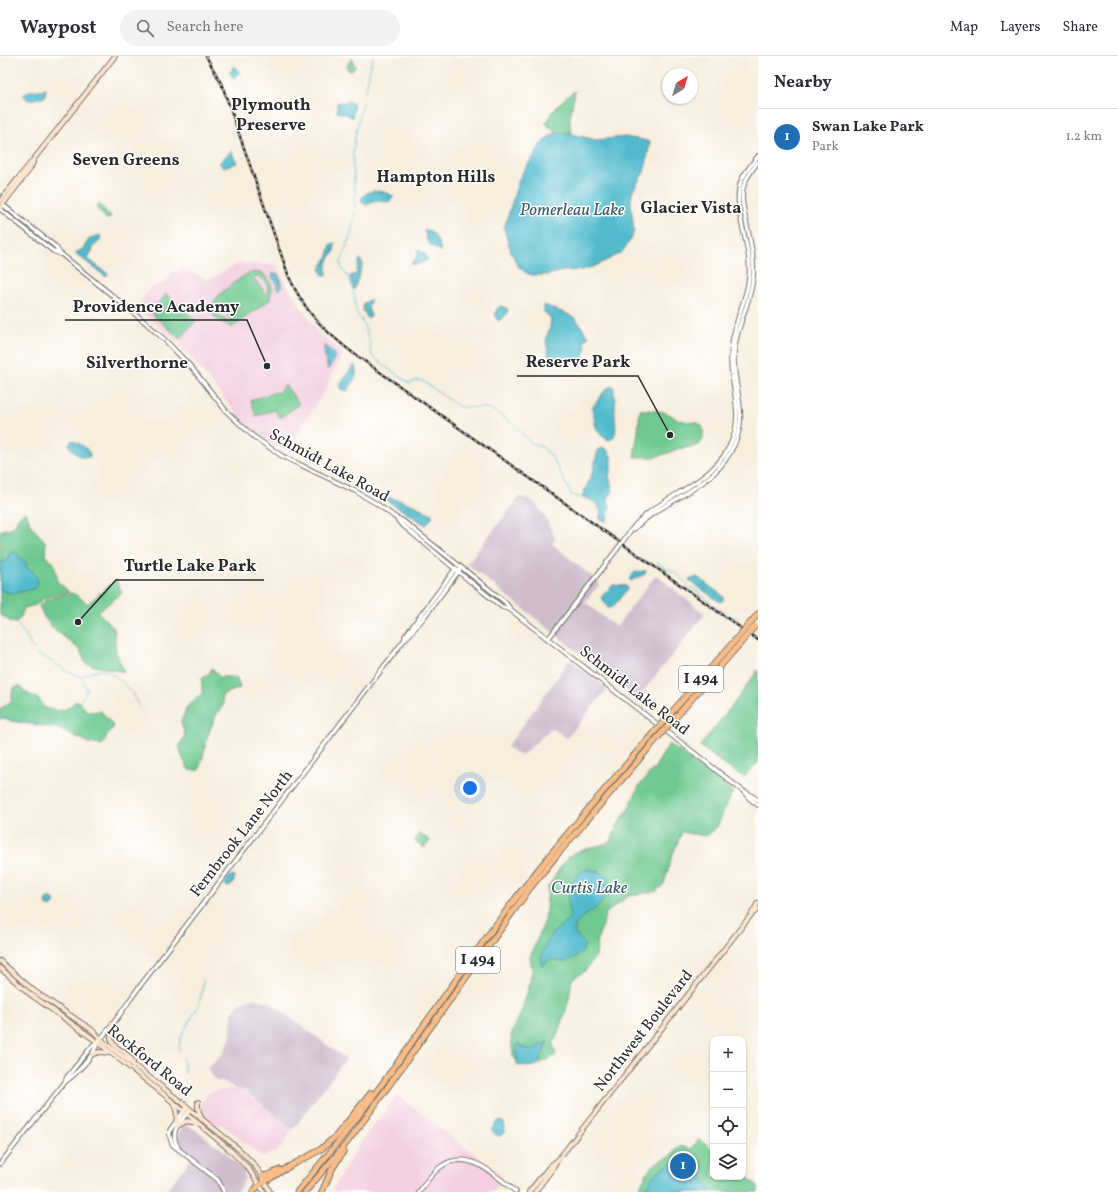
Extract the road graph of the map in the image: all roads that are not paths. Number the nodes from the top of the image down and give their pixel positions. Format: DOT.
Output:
graph roads {
  1 [pos="115,56"];
  2 [pos="758,156"];
  3 [pos="758,162"];
  4 [pos="1,205"];
  5 [pos="395,517"];
  6 [pos="626,537"];
  7 [pos="460,567"];
  8 [pos="456,571"];
  9 [pos="511,610"];
  10 [pos="758,614"];
  11 [pos="755,624"];
  12 [pos="548,639"];
  13 [pos="743,791"];
  14 [pos="758,800"];
  15 [pos="758,805"];
  16 [pos="758,903"];
  17 [pos="758,909"];
  18 [pos="751,915"];
  19 [pos="0,961"];
  20 [pos="0,968"];
  21 [pos="112,1024"];
  22 [pos="101,1038"];
  23 [pos="97,1043"];
  24 [pos="110,1053"];
  25 [pos="92,1054"];
  26 [pos="134,1064"];
  27 [pos="386,1079"];
  28 [pos="65,1082"];
  29 [pos="172,1101"];
  30 [pos="198,1102"];
  31 [pos="189,1108"];
  32 [pos="186,1113"];
  33 [pos="201,1119"];
  34 [pos="198,1123"];
  35 [pos="177,1124"];
  36 [pos="360,1124"];
  37 [pos="556,1161"];
  38 [pos="0,1164"];
  39 [pos="290,1166"];
  40 [pos="262,1176"];
  41 [pos="265,1182"];
  42 [pos="259,1185"];
  43 [pos="224,1192"];
  44 [pos="253,1192"];
  45 [pos="264,1192"];
  46 [pos="270,1192"];
  47 [pos="297,1192"];
  48 [pos="305,1192"];
  49 [pos="322,1192"];
  50 [pos="419,1192"];
  51 [pos="516,1192"];
  52 [pos="529,1192"];
  53 [pos="535,1192"];
  1 -- 4 [label="main road"];
  2 -- 6 [label="street"];
  3 -- 6 [label="street"];
  4 -- 5 [label="street, Schmidt Lake Road"];
  5 -- 7 [label="street, Schmidt Lake Road"];
  5 -- 8 [label="street, Schmidt Lake Road"];
  6 -- 12 [label="street, bridge"];
  7 -- 8 [label="street, Fernbrook Lane North"];
  7 -- 9 [label="street, Schmidt Lake Road"];
  8 -- 9 [label="street, Schmidt Lake Road"];
  8 -- 21 [label="street, Fernbrook Lane North"];
  9 -- 12 [label="street, Schmidt Lake Road"];
  10 -- 11 [label="highway, I 494"];
  11 -- 27 [label="highway, I 494, bridge"];
  11 -- 36 [label="highway, I 494, bridge"];
  12 -- 13 [label="street, Schmidt Lake Road"];
  13 -- 14 [label="street, Schmidt Lake Road"];
  13 -- 15 [label="street, Schmidt Lake Road"];
  16 -- 18 [label="main road, Northwest Boulevard"];
  17 -- 18 [label="main road, Northwest Boulevard"];
  18 -- 37 [label="main road, Northwest Boulevard"];
  19 -- 22 [label="main road, Rockford Road"];
  20 -- 23 [label="main road, Rockford Road"];
  21 -- 22 [label="street, Fernbrook Lane North"];
  21 -- 26 [label="main road"];
  22 -- 23 [label="street, Fernbrook Lane North"];
  22 -- 26 [label="main road, Rockford Road"];
  23 -- 24 [label="main road, Rockford Road"];
  23 -- 25 [label="street, Fernbrook Lane North"];
  23 -- 28 [label="street, Fernbrook Lane North"];
  24 -- 25 [label="main road"];
  24 -- 29 [label="main road, Rockford Road"];
  25 -- 28 [label="street, Fernbrook Lane North"];
  26 -- 31 [label="main road, Rockford Road"];
  27 -- 39 [label="highway"];
  27 -- 47 [label="highway, I 494"];
  28 -- 38 [label="street, Fernbrook Lane North"];
  29 -- 32 [label="main road, Rockford Road"];
  29 -- 35 [label="main road"];
  30 -- 33 [label="main road"];
  31 -- 32 [label="street"];
  31 -- 33 [label="main road, Rockford Road"];
  32 -- 34 [label="main road, Rockford Road"];
  32 -- 35 [label="street"];
  33 -- 40 [label="main road, Rockford Road"];
  34 -- 35 [label="main road"];
  34 -- 42 [label="main road, Rockford Road"];
  35 -- 43 [label="street"];
  36 -- 48 [label="highway, I 494"];
  36 -- 49 [label="highway"];
  37 -- 52 [label="main road, Northwest Boulevard"];
  37 -- 53 [label="main road, Northwest Boulevard"];
  39 -- 40 [label="highway"];
  39 -- 41 [label="highway"];
  40 -- 41 [label="main road, Rockford Road"];
  41 -- 42 [label="highway"];
  41 -- 46 [label="main road, Rockford Road"];
  42 -- 44 [label="highway"];
  42 -- 45 [label="main road, Rockford Road"];
  50 -- 51 [label="street"];
}
